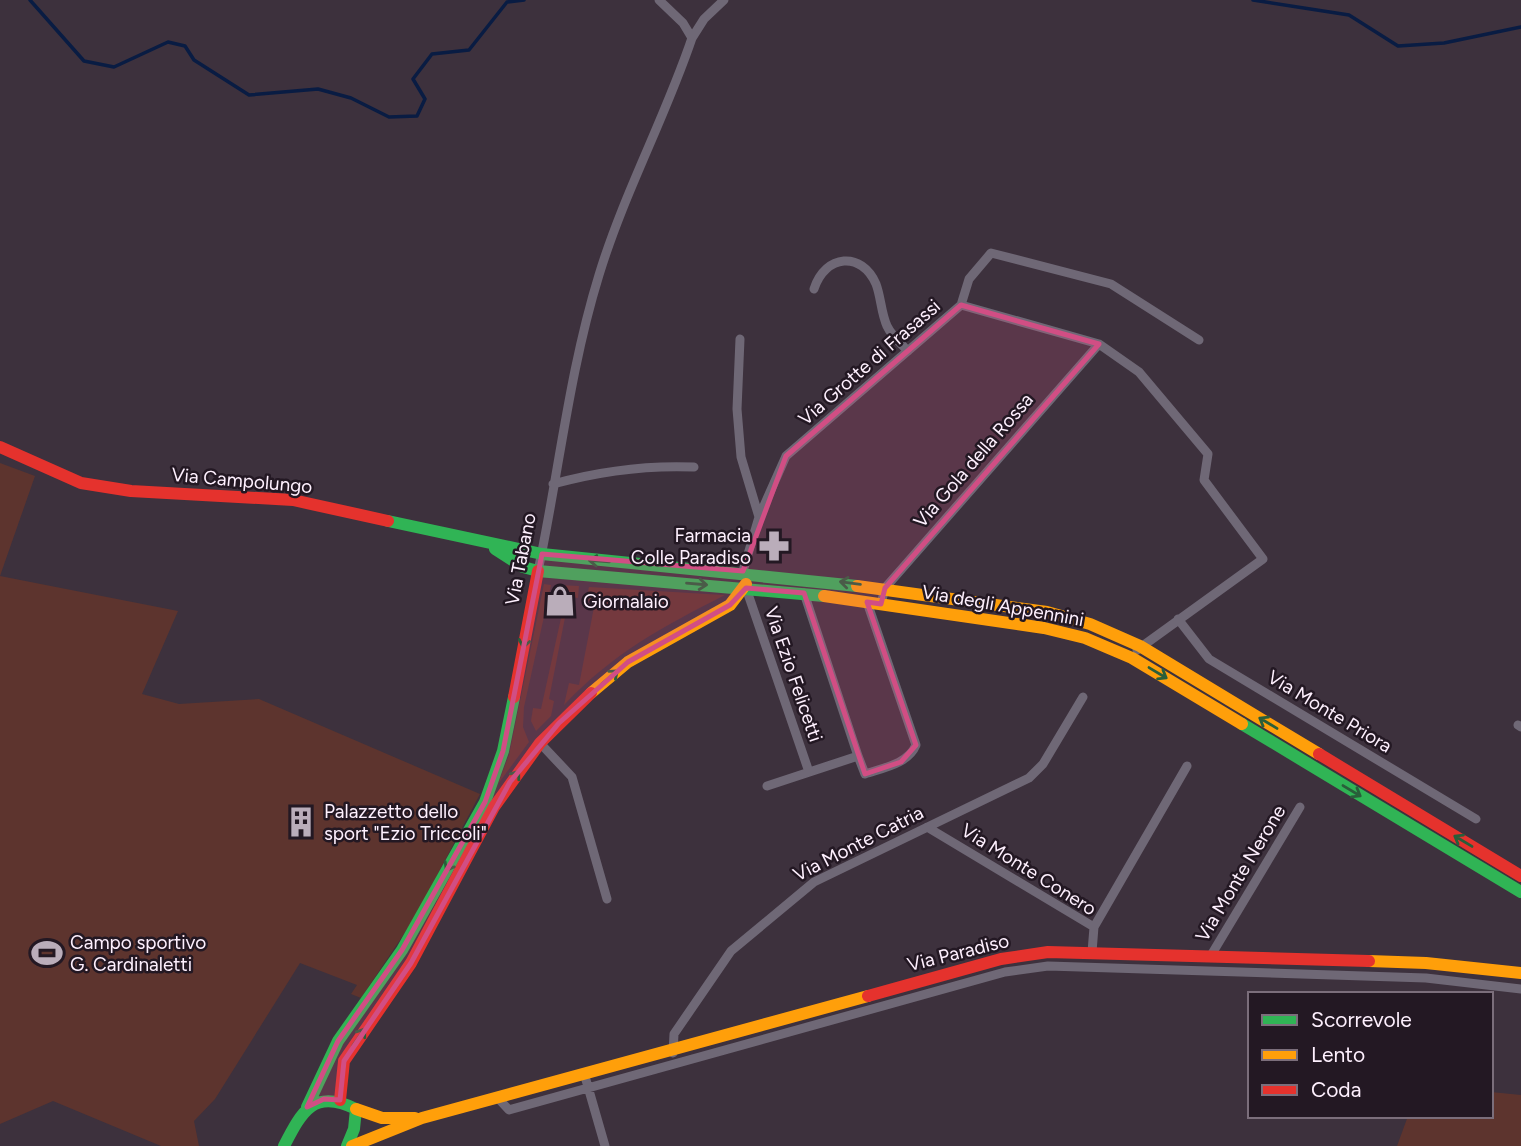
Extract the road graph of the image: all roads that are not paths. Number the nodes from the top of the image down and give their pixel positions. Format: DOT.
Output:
graph roads {
  1 [pos="659,0"];
  2 [pos="724,0"];
  3 [pos="692,38"];
  4 [pos="814,289"];
  5 [pos="961,305"];
  6 [pos="740,339"];
  7 [pos="1199,340"];
  8 [pos="1098,344"];
  9 [pos="908,351"];
  10 [pos="0,447"];
  11 [pos="695,467"];
  12 [pos="553,484"];
  13 [pos="759,517"];
  14 [pos="486,543"];
  15 [pos="542,554"];
  16 [pos="538,571"];
  17 [pos="743,571"];
  18 [pos="886,587"];
  19 [pos="746,588"];
  20 [pos="804,593"];
  21 [pos="867,602"];
  22 [pos="881,604"];
  23 [pos="1178,618"];
  24 [pos="1140,646"];
  25 [pos="1132,658"];
  26 [pos="1083,696"];
  27 [pos="540,743"];
  28 [pos="858,755"];
  29 [pos="1187,766"];
  30 [pos="809,772"];
  31 [pos="767,786"];
  32 [pos="1300,807"];
  33 [pos="1476,820"];
  34 [pos="927,827"];
  35 [pos="1521,876"];
  36 [pos="1521,892"];
  37 [pos="607,899"];
  38 [pos="1094,927"];
  39 [pos="1092,952"];
  40 [pos="1210,957"];
  41 [pos="1426,963"];
  42 [pos="1521,973"];
  43 [pos="1426,978"];
  44 [pos="1521,989"];
  45 [pos="672,1049"];
  46 [pos="676,1064"];
  47 [pos="584,1073"];
  48 [pos="588,1088"];
  49 [pos="497,1097"];
  50 [pos="340,1100"];
  51 [pos="307,1107"];
  52 [pos="356,1109"];
  53 [pos="422,1118"];
  54 [pos="284,1146"];
  55 [pos="349,1146"];
  56 [pos="605,1146"];
  1 -- 3 [label="street"];
  2 -- 3 [label="street, Via Tabano"];
  3 -- 12 [label="street, Via Tabano"];
  4 -- 9 [label="street"];
  5 -- 7 [label="street"];
  5 -- 8 [label="street, Via Grotte di Frasassi"];
  5 -- 9 [label="street, Via Grotte di Frasassi"];
  6 -- 13 [label="street"];
  8 -- 18 [label="street, Via Gola della Rossa"];
  8 -- 23 [label="street, Via Grotte di Frasassi"];
  9 -- 13 [label="street, Via Grotte di Frasassi"];
  10 -- 14 [label="street, Via Campolungo"];
  11 -- 12 [label="street"];
  12 -- 15 [label="street, Via Tabano"];
  13 -- 17 [label="street, Via Grotte di Frasassi"];
  14 -- 15 [label="street, Via Campolungo"];
  14 -- 16 [label="street, Via Campolungo"];
  15 -- 16 [label="street, Via Tabano"];
  17 -- 15 [label="street, Via degli Appennini, one-way"];
  16 -- 19 [label="street, Via degli Appennini, one-way"];
  16 -- 51 [label="street, Via Tabano, one-way"];
  18 -- 17 [label="street, Via degli Appennini, one-way"];
  17 -- 19 [label="street"];
  18 -- 22 [label="street, Via Gola della Rossa"];
  18 -- 24 [label="street, Via degli Appennini"];
  19 -- 20 [label="street, Via degli Appennini"];
  27 -- 19 [label="street, one-way"];
  19 -- 30 [label="street, Via Ezio Felicetti"];
  20 -- 21 [label="street, Via degli Appennini"];
  20 -- 28 [label="street"];
  21 -- 22 [label="street, Via degli Appennini"];
  21 -- 28 [label="street"];
  22 -- 25 [label="street, Via degli Appennini"];
  23 -- 24 [label="street, Via Grotte di Frasassi"];
  23 -- 33 [label="street, Via Monte Priora"];
  24 -- 25 [label="street, Via Grotte di Frasassi"];
  35 -- 24 [label="street, Via degli Appennini, one-way"];
  25 -- 36 [label="street, Via degli Appennini, one-way"];
  26 -- 34 [label="street, Via Monte Catria"];
  27 -- 37 [label="street"];
  50 -- 27 [label="street, one-way"];
  28 -- 30 [label="street"];
  29 -- 38 [label="street"];
  30 -- 31 [label="street"];
  32 -- 40 [label="street, Via Monte Nerone"];
  34 -- 38 [label="street, Via Monte Conero"];
  34 -- 45 [label="street, Via Monte Catria"];
  38 -- 39 [label="street, Via Monte Conero"];
  39 -- 40 [label="street, Via Paradiso"];
  39 -- 45 [label="street, Via Paradiso"];
  40 -- 41 [label="street, Via Paradiso"];
  41 -- 42 [label="street, Via Paradiso"];
  41 -- 43 [label="street"];
  43 -- 44 [label="street"];
  43 -- 46 [label="street"];
  45 -- 46 [label="street"];
  45 -- 47 [label="street, Via Paradiso"];
  46 -- 48 [label="street"];
  47 -- 48 [label="street"];
  47 -- 49 [label="street, Via Paradiso"];
  48 -- 49 [label="street"];
  48 -- 56 [label="street"];
  49 -- 53 [label="street, Via Paradiso"];
  50 -- 51 [label="street"];
  50 -- 52 [label="street"];
  51 -- 54 [label="street, Via Tabano"];
  52 -- 53 [label="street"];
  52 -- 55 [label="street"];
  53 -- 55 [label="street"];
}
